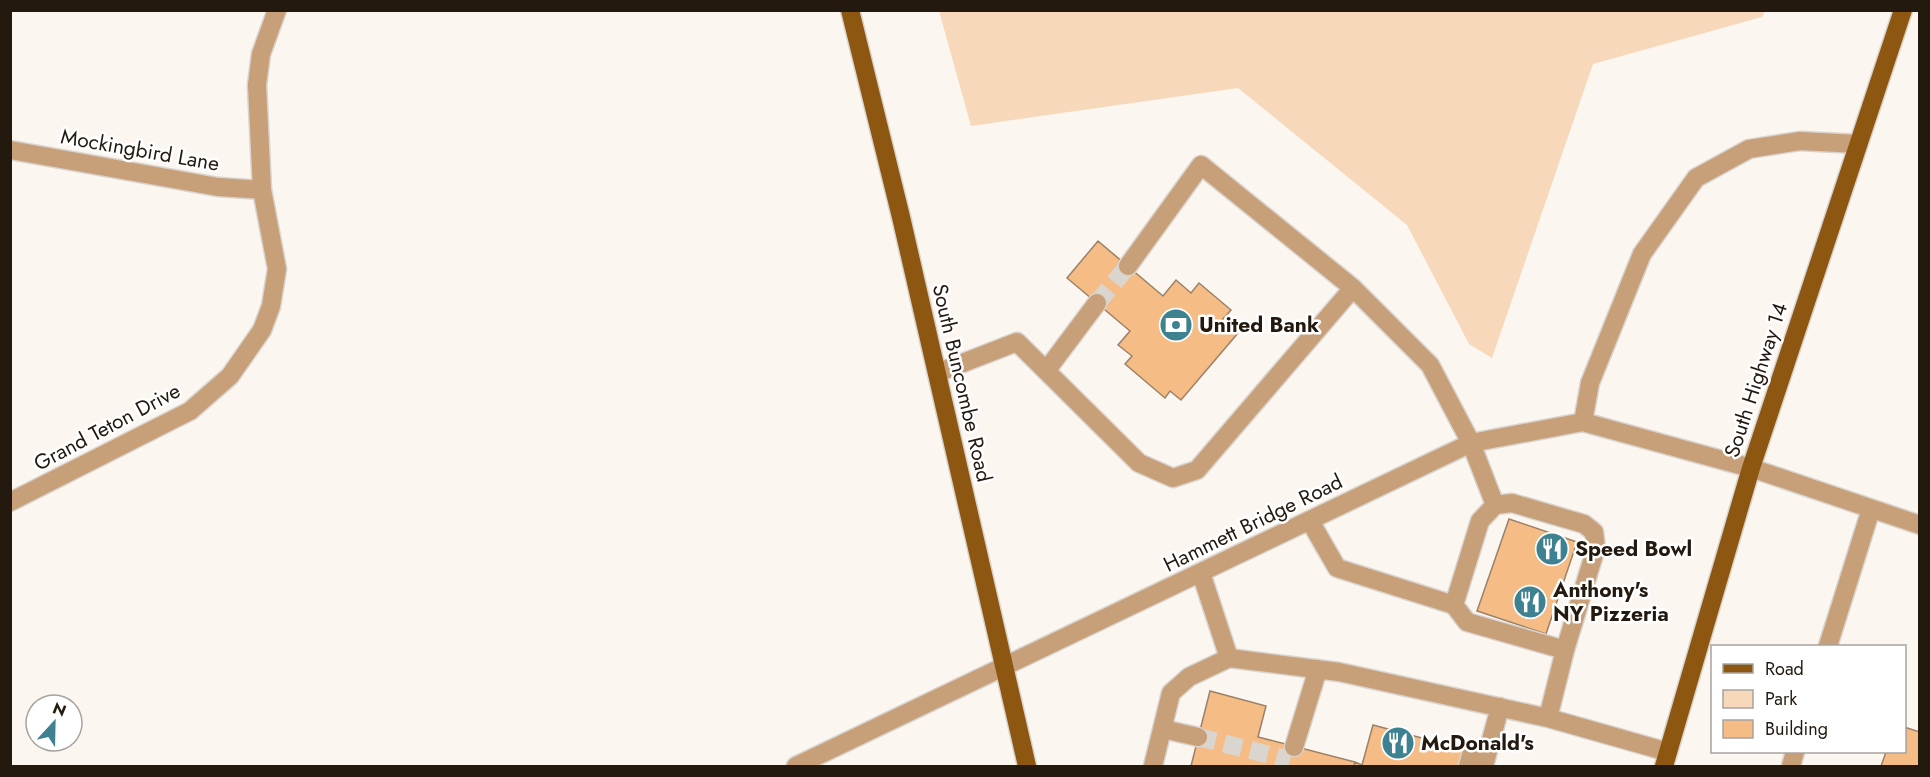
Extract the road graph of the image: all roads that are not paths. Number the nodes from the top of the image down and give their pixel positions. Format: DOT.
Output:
graph roads {
  1 [pos="278,10"];
  2 [pos="850,10"];
  3 [pos="1904,10"];
  4 [pos="1858,144"];
  5 [pos="10,150"];
  6 [pos="262,190"];
  7 [pos="1128,266"];
  8 [pos="1353,288"];
  9 [pos="1097,303"];
  10 [pos="1046,371"];
  11 [pos="937,373"];
  12 [pos="1583,422"];
  13 [pos="1471,444"];
  14 [pos="1750,468"];
  15 [pos="10,502"];
  16 [pos="1495,505"];
  17 [pos="1871,510"];
  18 [pos="1310,521"];
  19 [pos="1920,525"];
  20 [pos="1202,573"];
  21 [pos="1454,605"];
  22 [pos="1828,645"];
  23 [pos="1564,650"];
  24 [pos="1229,658"];
  25 [pos="1004,667"];
  26 [pos="1318,669"];
  27 [pos="1500,707"];
  28 [pos="1548,718"];
  29 [pos="1163,729"];
  30 [pos="1198,737"];
  31 [pos="1294,747"];
  32 [pos="1486,758"];
  33 [pos="1666,759"];
  34 [pos="796,766"];
  35 [pos="1028,766"];
  36 [pos="1153,766"];
  37 [pos="1468,766"];
  1 -- 6 [label="street, Grand Teton Drive"];
  2 -- 11 [label="main road, South Buncombe Road"];
  3 -- 4 [label="main road, South Highway 14"];
  4 -- 12 [label="street"];
  4 -- 14 [label="main road, South Highway 14"];
  5 -- 6 [label="street, Mockingbird Lane"];
  6 -- 15 [label="street, Grand Teton Drive"];
  7 -- 8 [label="street"];
  8 -- 10 [label="street"];
  8 -- 13 [label="street"];
  9 -- 10 [label="street"];
  10 -- 11 [label="street"];
  11 -- 25 [label="main road, South Buncombe Road"];
  12 -- 13 [label="street, Hammett Bridge Road"];
  12 -- 14 [label="street, Hammett Bridge Road"];
  13 -- 16 [label="street"];
  13 -- 18 [label="street, Hammett Bridge Road"];
  14 -- 17 [label="street, Hammett Bridge Road"];
  14 -- 33 [label="main road, South Highway 14"];
  16 -- 21 [label="street"];
  16 -- 23 [label="street"];
  17 -- 19 [label="street, Hammett Bridge Road"];
  17 -- 22 [label="street"];
  18 -- 20 [label="street, Hammett Bridge Road"];
  18 -- 21 [label="street"];
  20 -- 24 [label="street"];
  20 -- 25 [label="street, Hammett Bridge Road"];
  21 -- 23 [label="street"];
  23 -- 28 [label="street"];
  24 -- 26 [label="street"];
  24 -- 29 [label="street"];
  25 -- 34 [label="street, Hammett Bridge Road"];
  25 -- 35 [label="main road, South Buncombe Road"];
  26 -- 27 [label="street"];
  26 -- 31 [label="street"];
  27 -- 28 [label="street"];
  27 -- 32 [label="street"];
  28 -- 33 [label="street"];
  29 -- 30 [label="street"];
  29 -- 36 [label="street"];
  32 -- 37 [label="street"];
}
